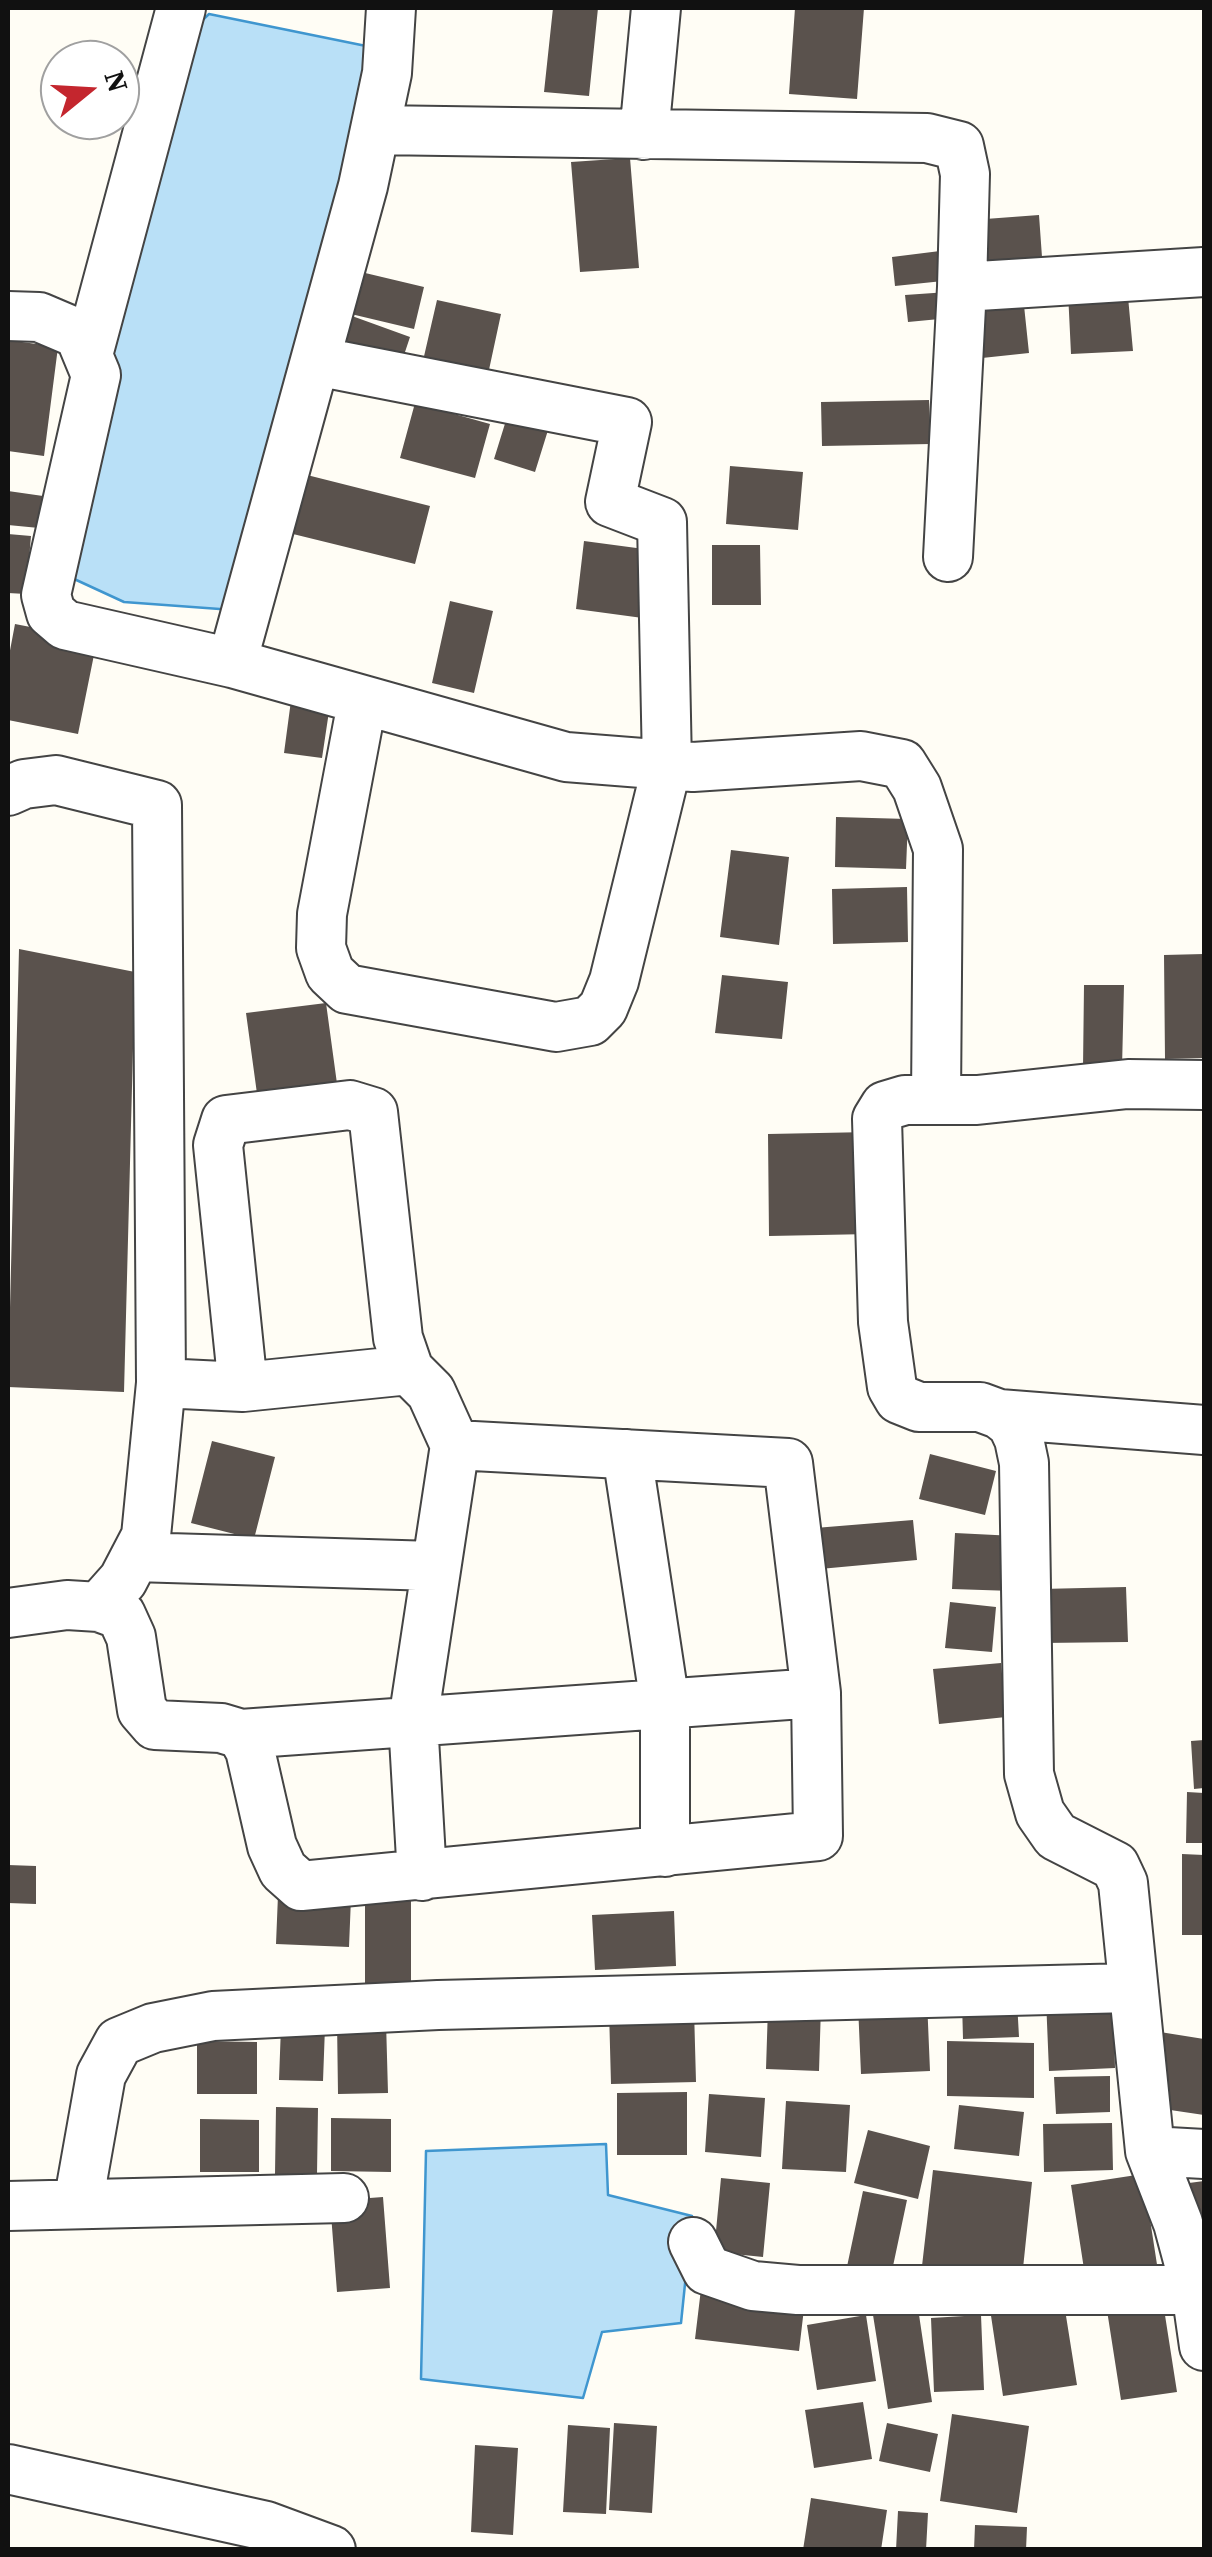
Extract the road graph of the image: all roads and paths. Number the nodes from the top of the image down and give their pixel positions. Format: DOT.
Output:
graph roads {
  1 [pos="181,8"];
  2 [pos="391,8"];
  3 [pos="656,8"];
  4 [pos="375,130"];
  5 [pos="644,135"];
  6 [pos="1204,272"];
  7 [pos="962,286"];
  8 [pos="8,316"];
  9 [pos="90,351"];
  10 [pos="316,361"];
  11 [pos="948,558"];
  12 [pos="27,603"];
  13 [pos="232,663"];
  14 [pos="362,703"];
  15 [pos="667,764"];
  16 [pos="8,792"];
  17 [pos="1204,1085"];
  18 [pos="936,1100"];
  19 [pos="409,1370"];
  20 [pos="160,1383"];
  21 [pos="243,1387"];
  22 [pos="999,1414"];
  23 [pos="1204,1430"];
  24 [pos="455,1444"];
  25 [pos="627,1454"];
  26 [pos="135,1557"];
  27 [pos="434,1566"];
  28 [pos="99,1607"];
  29 [pos="8,1613"];
  30 [pos="816,1693"];
  31 [pos="665,1704"];
  32 [pos="413,1721"];
  33 [pos="240,1734"];
  34 [pos="665,1852"];
  35 [pos="422,1876"];
  36 [pos="1130,1988"];
  37 [pos="1150,2151"];
  38 [pos="1204,2154"];
  39 [pos="344,2198"];
  40 [pos="78,2204"];
  41 [pos="8,2206"];
  42 [pos="694,2242"];
  43 [pos="1196,2290"];
  44 [pos="1204,2346"];
  45 [pos="8,2470"];
  46 [pos="332,2550"];
  1 -- 9 [label="street"];
  2 -- 4 [label="street"];
  3 -- 5 [label="street"];
  4 -- 5 [label="street"];
  4 -- 10 [label="street"];
  5 -- 7 [label="street"];
  6 -- 7 [label="street"];
  7 -- 11 [label="street"];
  8 -- 9 [label="street"];
  9 -- 12 [label="street"];
  10 -- 13 [label="street"];
  10 -- 15 [label="street"];
  12 -- 13 [label="street"];
  13 -- 14 [label="street"];
  14 -- 15 [label="street"];
  14 -- 15 [label="street"];
  15 -- 18 [label="street"];
  16 -- 20 [label="street"];
  17 -- 18 [label="street"];
  18 -- 22 [label="street"];
  19 -- 21 [label="street"];
  19 -- 21 [label="street"];
  19 -- 24 [label="street"];
  20 -- 21 [label="street"];
  20 -- 26 [label="street"];
  22 -- 23 [label="street"];
  22 -- 36 [label="street"];
  24 -- 25 [label="street"];
  24 -- 27 [label="street"];
  25 -- 30 [label="street"];
  25 -- 31 [label="street"];
  26 -- 27 [label="street"];
  26 -- 28 [label="street"];
  27 -- 32 [label="street"];
  28 -- 29 [label="street"];
  28 -- 33 [label="street"];
  30 -- 31 [label="street"];
  30 -- 34 [label="street"];
  31 -- 32 [label="street"];
  31 -- 34 [label="street"];
  32 -- 33 [label="street"];
  32 -- 35 [label="street"];
  33 -- 35 [label="street"];
  34 -- 35 [label="street"];
  36 -- 37 [label="street"];
  36 -- 40 [label="street"];
  37 -- 38 [label="street"];
  37 -- 43 [label="street"];
  39 -- 40 [label="street"];
  40 -- 41 [label="street"];
  42 -- 43 [label="street"];
  43 -- 44 [label="street"];
  45 -- 46 [label="street"];
}
